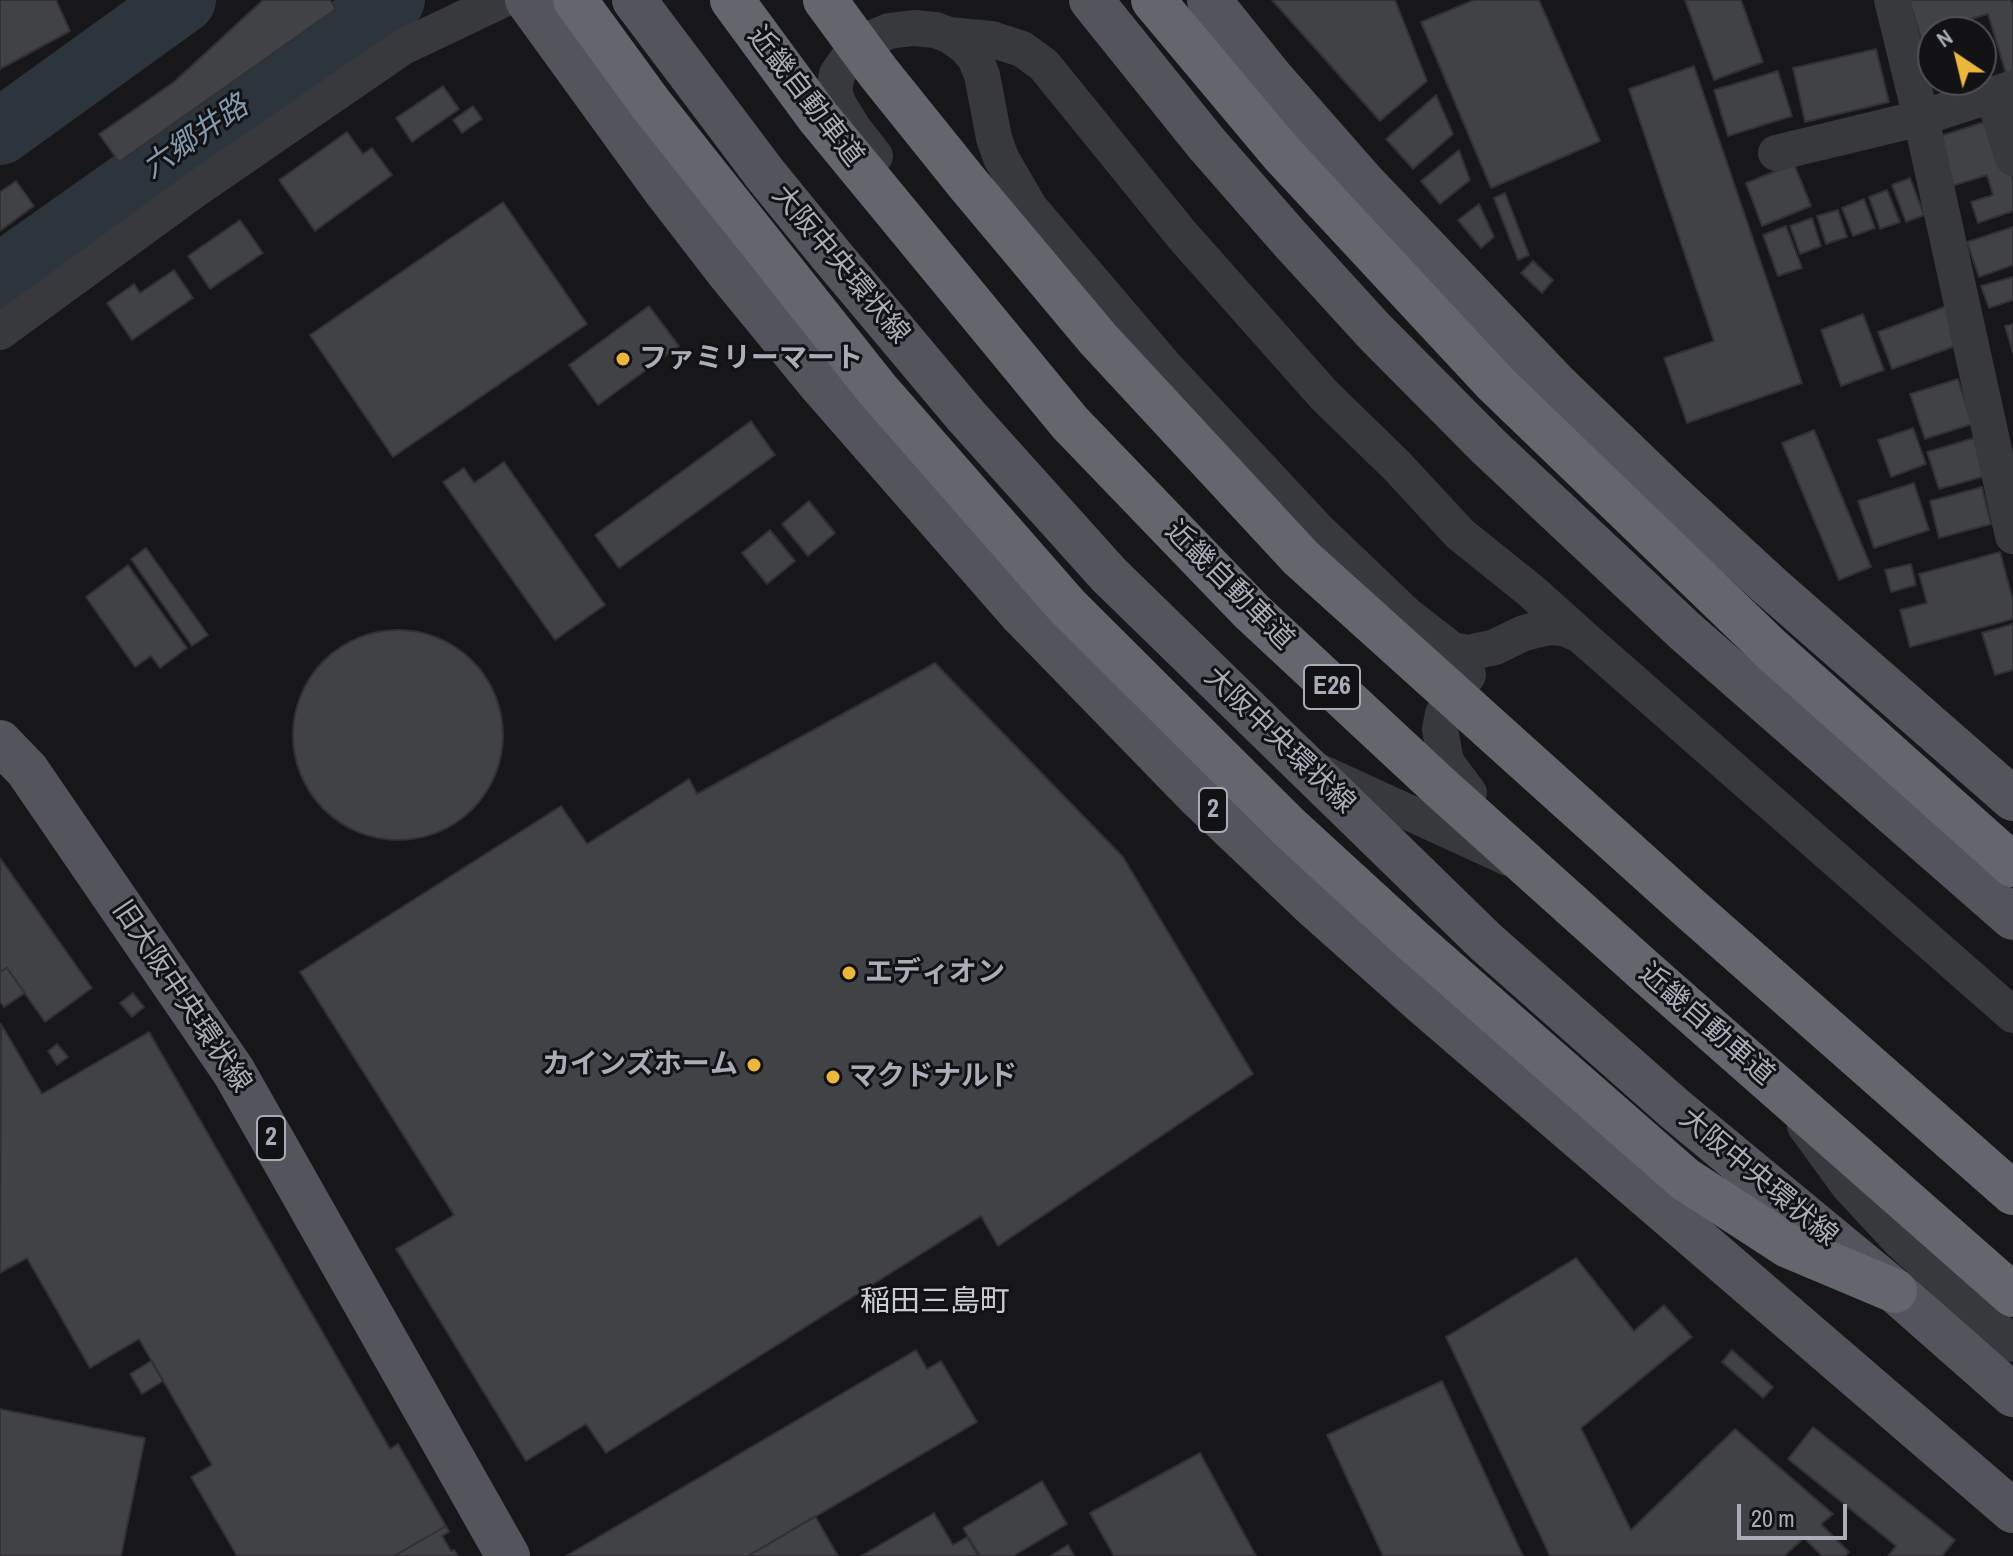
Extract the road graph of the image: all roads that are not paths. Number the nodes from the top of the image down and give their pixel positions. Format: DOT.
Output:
graph roads {
  1 [pos="502,0"];
  2 [pos="527,0"];
  3 [pos="575,0"];
  4 [pos="634,0"];
  5 [pos="732,0"];
  6 [pos="825,0"];
  7 [pos="1091,0"];
  8 [pos="1153,0"];
  9 [pos="1209,0"];
  10 [pos="1892,0"];
  11 [pos="949,35"];
  12 [pos="2003,92"];
  13 [pos="1921,118"];
  14 [pos="1776,153"];
  15 [pos="2013,158"];
  16 [pos="0,332"];
  17 [pos="2013,536"];
  18 [pos="1580,635"];
  19 [pos="1495,647"];
  20 [pos="0,742"];
  21 [pos="1304,765"];
  22 [pos="1469,793"];
  23 [pos="2013,799"];
  24 [pos="2013,865"];
  25 [pos="1575,888"];
  26 [pos="2013,918"];
  27 [pos="2013,1015"];
  28 [pos="1771,1060"];
  29 [pos="2013,1193"];
  30 [pos="2013,1273"];
  31 [pos="1895,1291"];
  32 [pos="2013,1295"];
  33 [pos="2013,1344"];
  34 [pos="2013,1395"];
  35 [pos="2013,1511"];
  36 [pos="508,1556"];
  1 -- 16 [label="street"];
  2 -- 35 [label="main road, 2"];
  3 -- 31 [label="highway"];
  4 -- 21 [label="main road, 大阪中央環状線"];
  5 -- 32 [label="highway, 近畿自動車道 / E26, bridge"];
  6 -- 29 [label="highway, E26, bridge"];
  7 -- 26 [label="main road"];
  8 -- 24 [label="highway"];
  9 -- 23 [label="main road"];
  10 -- 13 [label="street"];
  11 -- 18 [label="street"];
  11 -- 19 [label="street"];
  11 -- 22 [label="street"];
  12 -- 13 [label="street"];
  12 -- 15 [label="street"];
  13 -- 14 [label="street"];
  13 -- 17 [label="street"];
  18 -- 19 [label="street"];
  18 -- 27 [label="street"];
  19 -- 22 [label="street"];
  20 -- 36 [label="main road, 旧大阪中央環状線 / 2"];
  21 -- 25 [label="street"];
  21 -- 31 [label="main road, 大阪中央環状線"];
  22 -- 25 [label="street"];
  25 -- 28 [label="street"];
  28 -- 30 [label="street"];
  28 -- 33 [label="street"];
  31 -- 34 [label="main road, 大阪中央環状線"];
}
